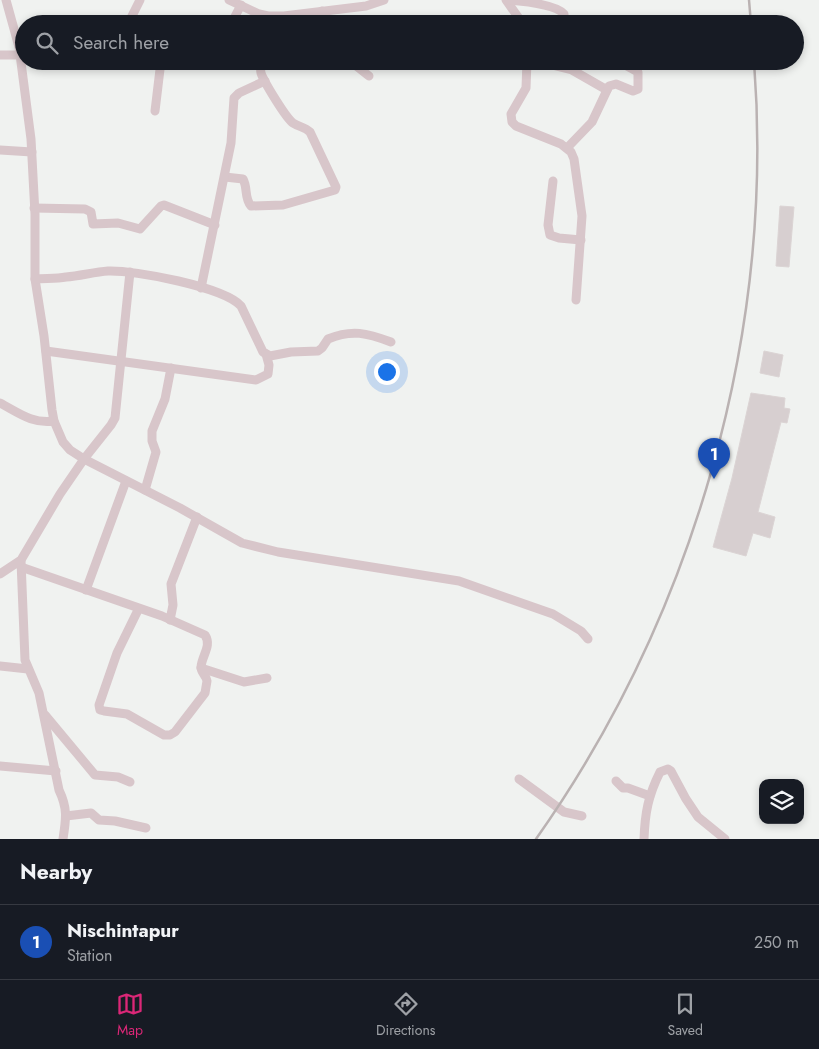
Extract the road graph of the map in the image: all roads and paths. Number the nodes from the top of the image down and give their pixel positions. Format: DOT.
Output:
graph roads {
  1 [pos="6,0"];
  2 [pos="140,0"];
  3 [pos="229,0"];
  4 [pos="384,0"];
  5 [pos="506,0"];
  6 [pos="241,5"];
  7 [pos="322,11"];
  8 [pos="133,15"];
  9 [pos="236,15"];
  10 [pos="258,15"];
  11 [pos="292,15"];
  12 [pos="322,15"];
  13 [pos="517,15"];
  14 [pos="564,15"];
  15 [pos="13,24"];
  16 [pos="15,33"];
  17 [pos="0,55"];
  18 [pos="15,55"];
  19 [pos="22,70"];
  20 [pos="160,70"];
  21 [pos="261,70"];
  22 [pos="361,70"];
  23 [pos="527,70"];
  24 [pos="572,70"];
  25 [pos="634,70"];
  26 [pos="369,76"];
  27 [pos="265,81"];
  28 [pos="607,90"];
  29 [pos="155,111"];
  30 [pos="567,148"];
  31 [pos="0,150"];
  32 [pos="32,152"];
  33 [pos="224,177"];
  34 [pos="553,181"];
  35 [pos="34,208"];
  36 [pos="215,225"];
  37 [pos="581,240"];
  38 [pos="130,272"];
  39 [pos="35,278"];
  40 [pos="201,288"];
  41 [pos="576,300"];
  42 [pos="390,342"];
  43 [pos="46,351"];
  44 [pos="266,354"];
  45 [pos="120,361"];
  46 [pos="171,368"];
  47 [pos="0,403"];
  48 [pos="54,421"];
  49 [pos="84,459"];
  50 [pos="126,481"];
  51 [pos="144,490"];
  52 [pos="197,517"];
  53 [pos="21,563"];
  54 [pos="0,574"];
  55 [pos="86,590"];
  56 [pos="139,608"];
  57 [pos="170,620"];
  58 [pos="588,639"];
  59 [pos="0,666"];
  60 [pos="201,668"];
  61 [pos="28,669"];
  62 [pos="267,678"];
  63 [pos="44,713"];
  64 [pos="0,766"];
  65 [pos="56,771"];
  66 [pos="519,779"];
  67 [pos="616,781"];
  68 [pos="130,782"];
  69 [pos="650,796"];
  70 [pos="66,816"];
  71 [pos="582,816"];
  72 [pos="146,828"];
  73 [pos="63,839"];
  74 [pos="644,839"];
  75 [pos="725,839"];
  1 -- 15 [label="street"];
  2 -- 8 [label="street"];
  3 -- 6 [label="street"];
  4 -- 7 [label="street"];
  5 -- 13 [label="street"];
  5 -- 14 [label="street"];
  6 -- 9 [label="street"];
  6 -- 10 [label="street"];
  7 -- 11 [label="street"];
  7 -- 12 [label="street"];
  15 -- 16 [label="street"];
  17 -- 18 [label="street"];
  19 -- 32 [label="street"];
  20 -- 29 [label="street"];
  21 -- 27 [label="street"];
  22 -- 26 [label="street"];
  23 -- 30 [label="street"];
  24 -- 28 [label="street"];
  25 -- 28 [label="street"];
  27 -- 33 [label="street"];
  27 -- 33 [label="street"];
  28 -- 30 [label="street"];
  30 -- 37 [label="street"];
  31 -- 32 [label="street"];
  32 -- 35 [label="street"];
  33 -- 36 [label="street"];
  34 -- 37 [label="street"];
  35 -- 36 [label="street"];
  35 -- 39 [label="street"];
  36 -- 40 [label="street"];
  37 -- 41 [label="street"];
  38 -- 39 [label="street"];
  38 -- 40 [label="street"];
  38 -- 45 [label="street"];
  39 -- 43 [label="street"];
  40 -- 44 [label="street"];
  42 -- 44 [label="street"];
  43 -- 45 [label="street"];
  43 -- 48 [label="street"];
  44 -- 46 [label="street"];
  45 -- 46 [label="street"];
  45 -- 49 [label="street"];
  46 -- 51 [label="street"];
  47 -- 48 [label="street"];
  48 -- 49 [label="street"];
  49 -- 50 [label="street"];
  49 -- 53 [label="street"];
  50 -- 51 [label="street"];
  50 -- 55 [label="street"];
  51 -- 52 [label="street"];
  52 -- 57 [label="street"];
  52 -- 58 [label="street"];
  53 -- 54 [label="street"];
  53 -- 55 [label="street"];
  53 -- 61 [label="street"];
  55 -- 56 [label="street"];
  56 -- 57 [label="street"];
  56 -- 60 [label="street"];
  57 -- 60 [label="street"];
  59 -- 61 [label="street"];
  60 -- 62 [label="street"];
  61 -- 63 [label="street"];
  63 -- 65 [label="street"];
  63 -- 68 [label="street"];
  64 -- 65 [label="street"];
  65 -- 70 [label="street"];
  66 -- 71 [label="street"];
  67 -- 69 [label="street"];
  69 -- 74 [label="street"];
  69 -- 75 [label="street"];
  70 -- 72 [label="street"];
  70 -- 73 [label="street"];
}
